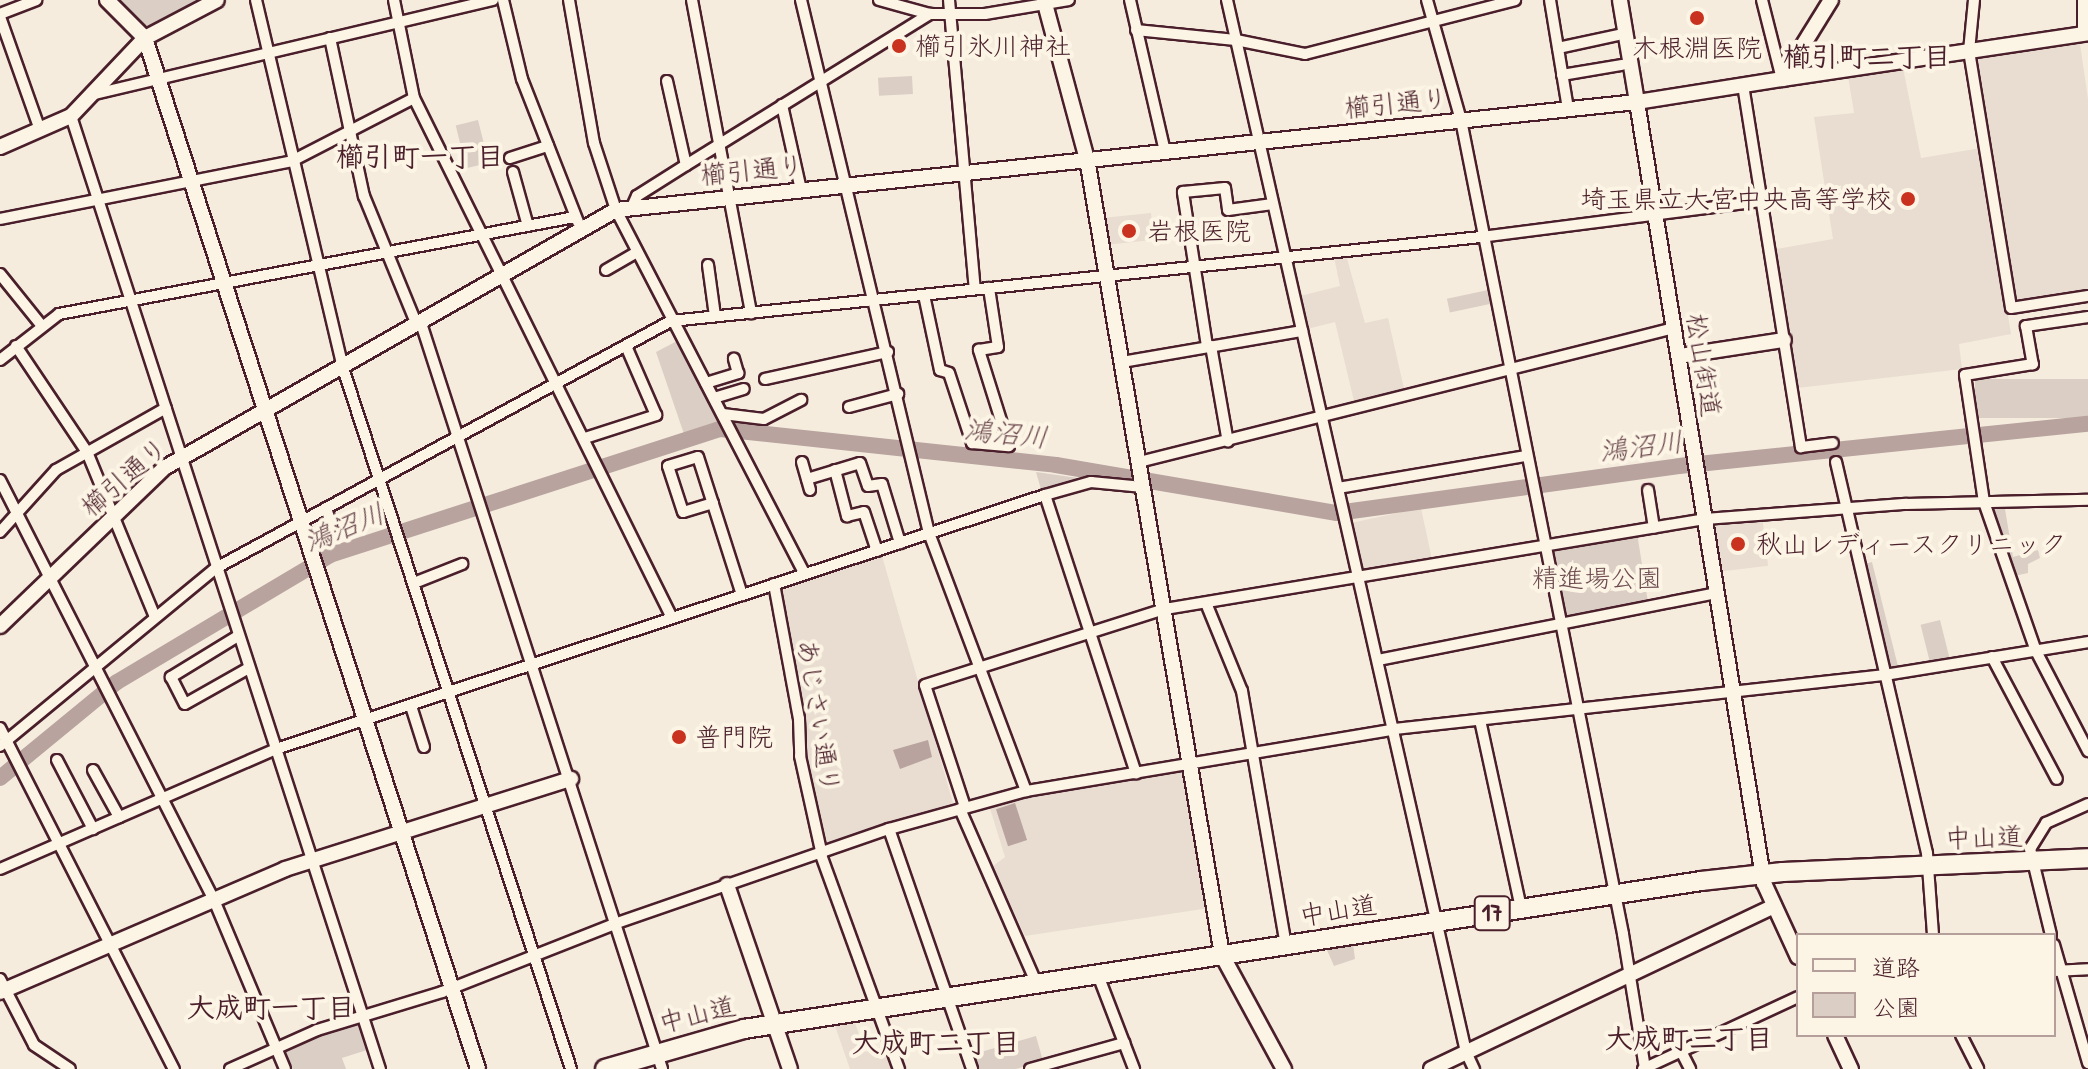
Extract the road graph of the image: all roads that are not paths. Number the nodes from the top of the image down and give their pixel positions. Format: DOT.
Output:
graph roads {
  1 [pos="36,0"];
  2 [pos="107,0"];
  3 [pos="217,0"];
  4 [pos="256,0"];
  5 [pos="394,0"];
  6 [pos="493,0"];
  7 [pos="503,0"];
  8 [pos="569,0"];
  9 [pos="692,0"];
  10 [pos="801,0"];
  11 [pos="879,0"];
  12 [pos="949,0"];
  13 [pos="1069,0"];
  14 [pos="1130,0"];
  15 [pos="1227,0"];
  16 [pos="1427,0"];
  17 [pos="1515,0"];
  18 [pos="1550,0"];
  19 [pos="1620,0"];
  20 [pos="1762,0"];
  21 [pos="1831,0"];
  22 [pos="1974,0"];
  23 [pos="2083,0"];
  24 [pos="1044,2"];
  25 [pos="1477,5"];
  26 [pos="952,13"];
  27 [pos="930,14"];
  28 [pos="0,16"];
  29 [pos="1433,21"];
  30 [pos="395,23"];
  31 [pos="1136,30"];
  32 [pos="2086,33"];
  33 [pos="1618,35"];
  34 [pos="145,38"];
  35 [pos="330,38"];
  36 [pos="1236,40"];
  37 [pos="1558,48"];
  38 [pos="1969,51"];
  39 [pos="268,53"];
  40 [pos="1622,65"];
  41 [pos="1562,75"];
  42 [pos="1782,79"];
  43 [pos="158,80"];
  44 [pos="667,81"];
  45 [pos="820,82"];
  46 [pos="1743,85"];
  47 [pos="95,94"];
  48 [pos="414,98"];
  49 [pos="1637,102"];
  50 [pos="782,105"];
  51 [pos="1568,109"];
  52 [pos="71,116"];
  53 [pos="1461,120"];
  54 [pos="40,130"];
  55 [pos="348,133"];
  56 [pos="1259,140"];
  57 [pos="720,144"];
  58 [pos="548,146"];
  59 [pos="0,147"];
  60 [pos="1165,152"];
  61 [pos="510,158"];
  62 [pos="1087,159"];
  63 [pos="292,161"];
  64 [pos="686,165"];
  65 [pos="513,172"];
  66 [pos="965,172"];
  67 [pos="189,181"];
  68 [pos="845,185"];
  69 [pos="801,190"];
  70 [pos="730,197"];
  71 [pos="99,200"];
  72 [pos="1762,201"];
  73 [pos="1273,204"];
  74 [pos="632,207"];
  75 [pos="616,210"];
  76 [pos="1656,215"];
  77 [pos="0,219"];
  78 [pos="578,222"];
  79 [pos="528,226"];
  80 [pos="485,234"];
  81 [pos="1481,237"];
  82 [pos="385,253"];
  83 [pos="635,253"];
  84 [pos="1285,256"];
  85 [pos="708,265"];
  86 [pos="317,266"];
  87 [pos="1194,266"];
  88 [pos="606,270"];
  89 [pos="504,273"];
  90 [pos="0,274"];
  91 [pos="1107,275"];
  92 [pos="223,284"];
  93 [pos="989,288"];
  94 [pos="975,289"];
  95 [pos="924,295"];
  96 [pos="2088,296"];
  97 [pos="875,299"];
  98 [pos="131,301"];
  99 [pos="751,313"];
  100 [pos="715,316"];
  101 [pos="2088,317"];
  102 [pos="671,321"];
  103 [pos="418,322"];
  104 [pos="42,326"];
  105 [pos="1674,328"];
  106 [pos="1302,331"];
  107 [pos="1784,340"];
  108 [pos="16,346"];
  109 [pos="626,346"];
  110 [pos="1209,346"];
  111 [pos="888,352"];
  112 [pos="1679,356"];
  113 [pos="734,359"];
  114 [pos="0,360"];
  115 [pos="1122,362"];
  116 [pos="342,365"];
  117 [pos="1509,371"];
  118 [pos="765,379"];
  119 [pos="706,383"];
  120 [pos="558,385"];
  121 [pos="744,389"];
  122 [pos="898,394"];
  123 [pos="714,398"];
  124 [pos="801,400"];
  125 [pos="849,407"];
  126 [pos="166,408"];
  127 [pos="264,409"];
  128 [pos="1321,417"];
  129 [pos="725,418"];
  130 [pos="458,437"];
  131 [pos="585,438"];
  132 [pos="1228,442"];
  133 [pos="1833,443"];
  134 [pos="87,452"];
  135 [pos="1526,456"];
  136 [pos="180,457"];
  137 [pos="802,462"];
  138 [pos="1836,462"];
  139 [pos="835,470"];
  140 [pos="1141,475"];
  141 [pos="807,479"];
  142 [pos="0,480"];
  143 [pos="379,480"];
  144 [pos="1338,488"];
  145 [pos="810,490"];
  146 [pos="1648,490"];
  147 [pos="1045,495"];
  148 [pos="2088,500"];
  149 [pos="1984,502"];
  150 [pos="713,503"];
  151 [pos="326,508"];
  152 [pos="1844,508"];
  153 [pos="17,512"];
  154 [pos="114,515"];
  155 [pos="1705,519"];
  156 [pos="301,522"];
  157 [pos="332,526"];
  158 [pos="1654,528"];
  159 [pos="0,532"];
  160 [pos="929,533"];
  161 [pos="900,543"];
  162 [pos="1544,547"];
  163 [pos="877,551"];
  164 [pos="462,564"];
  165 [pos="216,568"];
  166 [pos="805,574"];
  167 [pos="51,575"];
  168 [pos="1359,577"];
  169 [pos="414,583"];
  170 [pos="774,584"];
  171 [pos="1717,593"];
  172 [pos="742,595"];
  173 [pos="1206,603"];
  174 [pos="1165,609"];
  175 [pos="155,617"];
  176 [pos="672,618"];
  177 [pos="1559,624"];
  178 [pos="0,626"];
  179 [pos="1092,633"];
  180 [pos="238,636"];
  181 [pos="2088,642"];
  182 [pos="2036,651"];
  183 [pos="1992,657"];
  184 [pos="1378,660"];
  185 [pos="532,665"];
  186 [pos="94,667"];
  187 [pos="249,668"];
  188 [pos="980,669"];
  189 [pos="1885,675"];
  190 [pos="1732,692"];
  191 [pos="449,693"];
  192 [pos="411,706"];
  193 [pos="1577,712"];
  194 [pos="1480,720"];
  195 [pos="365,721"];
  196 [pos="0,728"];
  197 [pos="1395,729"];
  198 [pos="3,743"];
  199 [pos="424,747"];
  200 [pos="276,749"];
  201 [pos="1254,751"];
  202 [pos="2088,751"];
  203 [pos="57,760"];
  204 [pos="1193,764"];
  205 [pos="93,770"];
  206 [pos="1136,773"];
  207 [pos="571,779"];
  208 [pos="2057,779"];
  209 [pos="1026,791"];
  210 [pos="161,797"];
  211 [pos="2088,804"];
  212 [pos="486,805"];
  213 [pos="962,808"];
  214 [pos="119,817"];
  215 [pos="93,829"];
  216 [pos="889,829"];
  217 [pos="402,831"];
  218 [pos="59,843"];
  219 [pos="822,855"];
  220 [pos="2088,858"];
  221 [pos="313,859"];
  222 [pos="2031,861"];
  223 [pos="1929,865"];
  224 [pos="0,869"];
  225 [pos="1762,874"];
  226 [pos="727,885"];
  227 [pos="1615,894"];
  228 [pos="214,900"];
  229 [pos="1774,906"];
  230 [pos="1521,908"];
  231 [pos="1436,922"];
  232 [pos="617,923"];
  233 [pos="1933,933"];
  234 [pos="2050,933"];
  235 [pos="110,944"];
  236 [pos="1286,945"];
  237 [pos="1796,953"];
  238 [pos="533,954"];
  239 [pos="1222,955"];
  240 [pos="2088,969"];
  241 [pos="2058,971"];
  242 [pos="1098,975"];
  243 [pos="1628,976"];
  244 [pos="1037,984"];
  245 [pos="2,987"];
  246 [pos="452,988"];
  247 [pos="950,997"];
  248 [pos="1796,998"];
  249 [pos="877,1008"];
  250 [pos="362,1017"];
  251 [pos="774,1024"];
  252 [pos="1836,1037"];
  253 [pos="1962,1037"];
  254 [pos="1124,1043"];
  255 [pos="277,1050"];
  256 [pos="656,1050"];
  257 [pos="1466,1052"];
  258 [pos="1683,1055"];
  259 [pos="2088,1063"];
  260 [pos="70,1069"];
  261 [pos="174,1069"];
  262 [pos="230,1069"];
  263 [pos="285,1069"];
  264 [pos="380,1069"];
  265 [pos="478,1069"];
  266 [pos="571,1069"];
  267 [pos="605,1069"];
  268 [pos="662,1069"];
  269 [pos="790,1069"];
  270 [pos="899,1069"];
  271 [pos="972,1069"];
  272 [pos="1030,1069"];
  273 [pos="1134,1069"];
  274 [pos="1284,1069"];
  275 [pos="1431,1069"];
  276 [pos="1474,1069"];
  277 [pos="1644,1069"];
  278 [pos="1690,1069"];
  279 [pos="1851,1069"];
  280 [pos="1978,1069"];
  1 -- 28 [label="street"];
  2 -- 34 [label="street"];
  3 -- 34 [label="street"];
  4 -- 39 [label="street"];
  5 -- 30 [label="street"];
  6 -- 30 [label="street"];
  7 -- 58 [label="street"];
  8 -- 75 [label="street"];
  9 -- 57 [label="street"];
  10 -- 45 [label="street"];
  11 -- 27 [label="street"];
  12 -- 26 [label="street"];
  13 -- 24 [label="street"];
  14 -- 31 [label="street"];
  15 -- 36 [label="street"];
  16 -- 29 [label="street"];
  17 -- 25 [label="street"];
  18 -- 37 [label="street"];
  19 -- 49 [label="street, 松山街道"];
  20 -- 42 [label="street"];
  21 -- 42 [label="street"];
  22 -- 38 [label="street"];
  23 -- 32 [label="street"];
  24 -- 26 [label="street"];
  24 -- 62 [label="street"];
  25 -- 29 [label="street"];
  26 -- 27 [label="street"];
  26 -- 66 [label="street"];
  27 -- 45 [label="street"];
  28 -- 54 [label="street"];
  29 -- 36 [label="street"];
  29 -- 53 [label="street"];
  30 -- 35 [label="street"];
  30 -- 48 [label="street"];
  31 -- 36 [label="street"];
  31 -- 60 [label="street"];
  32 -- 38 [label="street"];
  33 -- 37 [label="street"];
  34 -- 43 [label="street"];
  34 -- 47 [label="street"];
  35 -- 39 [label="street"];
  35 -- 55 [label="street"];
  36 -- 56 [label="street"];
  37 -- 41 [label="street"];
  38 -- 42 [label="street"];
  38 -- 96 [label="street"];
  39 -- 43 [label="street"];
  39 -- 63 [label="street"];
  40 -- 41 [label="street"];
  41 -- 51 [label="street"];
  42 -- 46 [label="street"];
  43 -- 47 [label="street"];
  43 -- 67 [label="street"];
  44 -- 64 [label="street"];
  45 -- 50 [label="street"];
  45 -- 68 [label="street"];
  46 -- 49 [label="street"];
  46 -- 72 [label="street"];
  47 -- 52 [label="street"];
  48 -- 55 [label="street"];
  48 -- 80 [label="street"];
  49 -- 51 [label="street, 櫛引通り"];
  49 -- 76 [label="street, 松山街道"];
  50 -- 57 [label="street"];
  50 -- 69 [label="street"];
  51 -- 53 [label="street, 櫛引通り"];
  52 -- 54 [label="street"];
  52 -- 71 [label="street"];
  53 -- 56 [label="street, 櫛引通り"];
  53 -- 81 [label="street"];
  54 -- 59 [label="street"];
  55 -- 63 [label="street"];
  55 -- 82 [label="street"];
  56 -- 60 [label="street, 櫛引通り"];
  56 -- 73 [label="street"];
  57 -- 64 [label="street"];
  57 -- 70 [label="street"];
  58 -- 61 [label="street"];
  58 -- 78 [label="street"];
  60 -- 62 [label="street, 櫛引通り"];
  62 -- 66 [label="street, 櫛引通り"];
  62 -- 91 [label="street"];
  63 -- 67 [label="street"];
  63 -- 86 [label="street"];
  64 -- 74 [label="street"];
  65 -- 79 [label="street"];
  66 -- 68 [label="street, 櫛引通り"];
  66 -- 94 [label="street"];
  67 -- 71 [label="street"];
  67 -- 92 [label="street"];
  68 -- 69 [label="street, 櫛引通り"];
  68 -- 97 [label="street"];
  69 -- 70 [label="street, 櫛引通り"];
  70 -- 74 [label="street, 櫛引通り"];
  70 -- 99 [label="street"];
  71 -- 77 [label="street"];
  71 -- 98 [label="street"];
  72 -- 76 [label="street"];
  72 -- 107 [label="street"];
  73 -- 84 [label="street"];
  73 -- 87 [label="street"];
  74 -- 75 [label="street, 櫛引通り"];
  75 -- 78 [label="street, 櫛引通り"];
  75 -- 83 [label="street"];
  76 -- 81 [label="street"];
  76 -- 105 [label="street, 松山街道"];
  78 -- 79 [label="street"];
  78 -- 89 [label="street, 櫛引通り"];
  79 -- 80 [label="street"];
  80 -- 82 [label="street"];
  80 -- 89 [label="street"];
  81 -- 84 [label="street"];
  81 -- 117 [label="street"];
  82 -- 86 [label="street"];
  82 -- 103 [label="street"];
  83 -- 88 [label="street"];
  83 -- 102 [label="street"];
  84 -- 87 [label="street"];
  84 -- 106 [label="street"];
  85 -- 100 [label="street"];
  86 -- 92 [label="street"];
  86 -- 116 [label="street"];
  87 -- 91 [label="street"];
  87 -- 110 [label="street"];
  89 -- 103 [label="street, 櫛引通り"];
  89 -- 120 [label="street"];
  90 -- 104 [label="street"];
  91 -- 93 [label="street"];
  91 -- 115 [label="street"];
  92 -- 98 [label="street"];
  92 -- 127 [label="street"];
  93 -- 94 [label="street"];
  93 -- 95 [label="street"];
  94 -- 95 [label="street"];
  95 -- 97 [label="street"];
  97 -- 99 [label="street"];
  97 -- 111 [label="street"];
  98 -- 104 [label="street"];
  98 -- 126 [label="street"];
  99 -- 100 [label="street"];
  100 -- 102 [label="street"];
  101 -- 149 [label="street"];
  102 -- 109 [label="street"];
  102 -- 119 [label="street"];
  103 -- 116 [label="street, 櫛引通り"];
  103 -- 130 [label="street"];
  104 -- 108 [label="street"];
  105 -- 112 [label="street, 松山街道"];
  105 -- 117 [label="street"];
  106 -- 110 [label="street"];
  106 -- 128 [label="street"];
  107 -- 112 [label="street"];
  107 -- 133 [label="street"];
  108 -- 114 [label="street"];
  108 -- 134 [label="street"];
  109 -- 120 [label="street"];
  109 -- 131 [label="street"];
  110 -- 115 [label="street"];
  110 -- 132 [label="street"];
  111 -- 118 [label="street"];
  111 -- 122 [label="street"];
  112 -- 155 [label="street, 松山街道"];
  113 -- 119 [label="street"];
  115 -- 140 [label="street"];
  116 -- 127 [label="street, 櫛引通り"];
  116 -- 143 [label="street"];
  117 -- 128 [label="street"];
  117 -- 135 [label="street"];
  119 -- 123 [label="street"];
  120 -- 130 [label="street"];
  120 -- 131 [label="street"];
  121 -- 123 [label="street"];
  122 -- 125 [label="street"];
  122 -- 160 [label="street"];
  123 -- 129 [label="street"];
  124 -- 129 [label="street"];
  126 -- 134 [label="street"];
  126 -- 136 [label="street"];
  127 -- 136 [label="street, 櫛引通り"];
  127 -- 156 [label="street"];
  128 -- 132 [label="street"];
  128 -- 144 [label="street"];
  129 -- 166 [label="street"];
  130 -- 143 [label="street"];
  130 -- 185 [label="street"];
  131 -- 176 [label="street"];
  132 -- 140 [label="street"];
  134 -- 153 [label="street"];
  134 -- 154 [label="street"];
  135 -- 144 [label="street"];
  135 -- 162 [label="street"];
  136 -- 154 [label="street, 櫛引通り"];
  136 -- 165 [label="street"];
  137 -- 141 [label="street"];
  138 -- 152 [label="street"];
  139 -- 141 [label="street"];
  139 -- 161 [label="street"];
  139 -- 163 [label="street"];
  140 -- 147 [label="street"];
  140 -- 174 [label="street"];
  141 -- 145 [label="street"];
  142 -- 153 [label="street"];
  143 -- 151 [label="street"];
  143 -- 169 [label="street"];
  144 -- 168 [label="street"];
  146 -- 158 [label="street"];
  147 -- 160 [label="street"];
  147 -- 179 [label="street"];
  148 -- 149 [label="street"];
  149 -- 152 [label="street"];
  149 -- 182 [label="street"];
  150 -- 150 [label="street"];
  150 -- 172 [label="street"];
  151 -- 156 [label="street"];
  151 -- 157 [label="street"];
  152 -- 155 [label="street"];
  152 -- 189 [label="street"];
  153 -- 159 [label="street"];
  153 -- 167 [label="street"];
  154 -- 167 [label="street, 櫛引通り"];
  154 -- 175 [label="street"];
  155 -- 158 [label="street"];
  155 -- 171 [label="street, 松山街道"];
  156 -- 165 [label="street"];
  156 -- 195 [label="street"];
  158 -- 162 [label="street"];
  160 -- 161 [label="street"];
  160 -- 188 [label="street"];
  161 -- 163 [label="street"];
  162 -- 168 [label="street"];
  162 -- 177 [label="street"];
  163 -- 166 [label="street"];
  164 -- 169 [label="street"];
  165 -- 175 [label="street"];
  165 -- 180 [label="street"];
  166 -- 170 [label="street"];
  167 -- 178 [label="street, 櫛引通り"];
  167 -- 186 [label="street"];
  168 -- 173 [label="street"];
  168 -- 184 [label="street"];
  169 -- 191 [label="street"];
  170 -- 172 [label="street"];
  170 -- 219 [label="street, あじさい通り"];
  171 -- 177 [label="street"];
  171 -- 190 [label="street, 松山街道"];
  172 -- 176 [label="street"];
  173 -- 174 [label="street"];
  173 -- 201 [label="street"];
  174 -- 179 [label="street"];
  174 -- 204 [label="street"];
  175 -- 186 [label="street"];
  176 -- 185 [label="street"];
  177 -- 184 [label="street"];
  177 -- 193 [label="street"];
  179 -- 188 [label="street"];
  179 -- 206 [label="street"];
  180 -- 187 [label="street"];
  180 -- 187 [label="street"];
  181 -- 182 [label="street"];
  182 -- 183 [label="street"];
  182 -- 202 [label="street"];
  183 -- 189 [label="street"];
  183 -- 208 [label="street"];
  184 -- 197 [label="street"];
  185 -- 191 [label="street"];
  185 -- 207 [label="street"];
  186 -- 198 [label="street"];
  186 -- 210 [label="street"];
  187 -- 200 [label="street"];
  188 -- 209 [label="street"];
  188 -- 213 [label="street"];
  189 -- 190 [label="street"];
  189 -- 223 [label="street"];
  190 -- 193 [label="street"];
  190 -- 225 [label="street, 松山街道"];
  191 -- 192 [label="street"];
  191 -- 212 [label="street"];
  192 -- 195 [label="street"];
  192 -- 199 [label="street"];
  193 -- 194 [label="street"];
  193 -- 227 [label="street"];
  194 -- 197 [label="street"];
  194 -- 230 [label="street"];
  195 -- 200 [label="street"];
  195 -- 217 [label="street"];
  196 -- 198 [label="street"];
  197 -- 201 [label="street"];
  197 -- 231 [label="street"];
  198 -- 218 [label="street"];
  200 -- 210 [label="street"];
  200 -- 221 [label="street"];
  201 -- 204 [label="street"];
  201 -- 236 [label="street"];
  203 -- 215 [label="street"];
  204 -- 206 [label="street"];
  204 -- 239 [label="street"];
  205 -- 214 [label="street"];
  206 -- 209 [label="street"];
  207 -- 212 [label="street"];
  207 -- 232 [label="street"];
  209 -- 213 [label="street"];
  210 -- 214 [label="street"];
  210 -- 228 [label="street"];
  211 -- 222 [label="street"];
  212 -- 217 [label="street"];
  212 -- 238 [label="street"];
  213 -- 216 [label="street"];
  213 -- 244 [label="street"];
  214 -- 215 [label="street"];
  215 -- 218 [label="street"];
  216 -- 219 [label="street"];
  216 -- 247 [label="street"];
  217 -- 221 [label="street"];
  217 -- 246 [label="street"];
  218 -- 224 [label="street"];
  218 -- 235 [label="street"];
  219 -- 226 [label="street"];
  219 -- 249 [label="street, あじさい通り"];
  220 -- 222 [label="highway, 中山道 / 17"];
  221 -- 228 [label="street"];
  221 -- 250 [label="street"];
  222 -- 223 [label="highway, 中山道 / 17"];
  222 -- 234 [label="street"];
  223 -- 225 [label="highway, 中山道 / 17"];
  223 -- 233 [label="street"];
  225 -- 227 [label="highway, 中山道 / 17"];
  225 -- 229 [label="street, 松山街道"];
  226 -- 232 [label="street"];
  226 -- 251 [label="street"];
  227 -- 230 [label="highway, 中山道 / 17"];
  227 -- 243 [label="street"];
  228 -- 235 [label="street"];
  228 -- 255 [label="street"];
  229 -- 237 [label="street, 松山街道"];
  229 -- 243 [label="street"];
  230 -- 231 [label="highway, 中山道 / 17"];
  231 -- 236 [label="highway, 中山道 / 17"];
  231 -- 257 [label="street"];
  232 -- 238 [label="street"];
  232 -- 256 [label="street"];
  235 -- 245 [label="street"];
  235 -- 261 [label="street"];
  236 -- 239 [label="highway, 中山道 / 17"];
  238 -- 246 [label="street"];
  238 -- 266 [label="street"];
  239 -- 242 [label="highway, 中山道 / 17"];
  239 -- 274 [label="street"];
  240 -- 241 [label="street"];
  241 -- 259 [label="street"];
  242 -- 244 [label="highway, 中山道 / 17"];
  242 -- 254 [label="street"];
  243 -- 257 [label="street"];
  243 -- 277 [label="street"];
  244 -- 247 [label="highway, 中山道 / 17"];
  245 -- 260 [label="street"];
  246 -- 250 [label="street"];
  246 -- 265 [label="street"];
  247 -- 249 [label="highway, 中山道 / 17"];
  247 -- 271 [label="street"];
  248 -- 258 [label="street"];
  249 -- 251 [label="highway, 中山道 / 17"];
  249 -- 270 [label="street, あじさい通り"];
  250 -- 255 [label="street"];
  250 -- 264 [label="street"];
  251 -- 256 [label="highway, 中山道 / 17"];
  251 -- 269 [label="street"];
  252 -- 279 [label="street"];
  253 -- 280 [label="street"];
  254 -- 272 [label="street"];
  254 -- 273 [label="street"];
  255 -- 262 [label="street"];
  255 -- 263 [label="street"];
  256 -- 267 [label="highway, 中山道 / 17"];
  256 -- 268 [label="street"];
  257 -- 275 [label="street"];
  257 -- 276 [label="street"];
  258 -- 277 [label="street"];
  258 -- 278 [label="street"];
}
